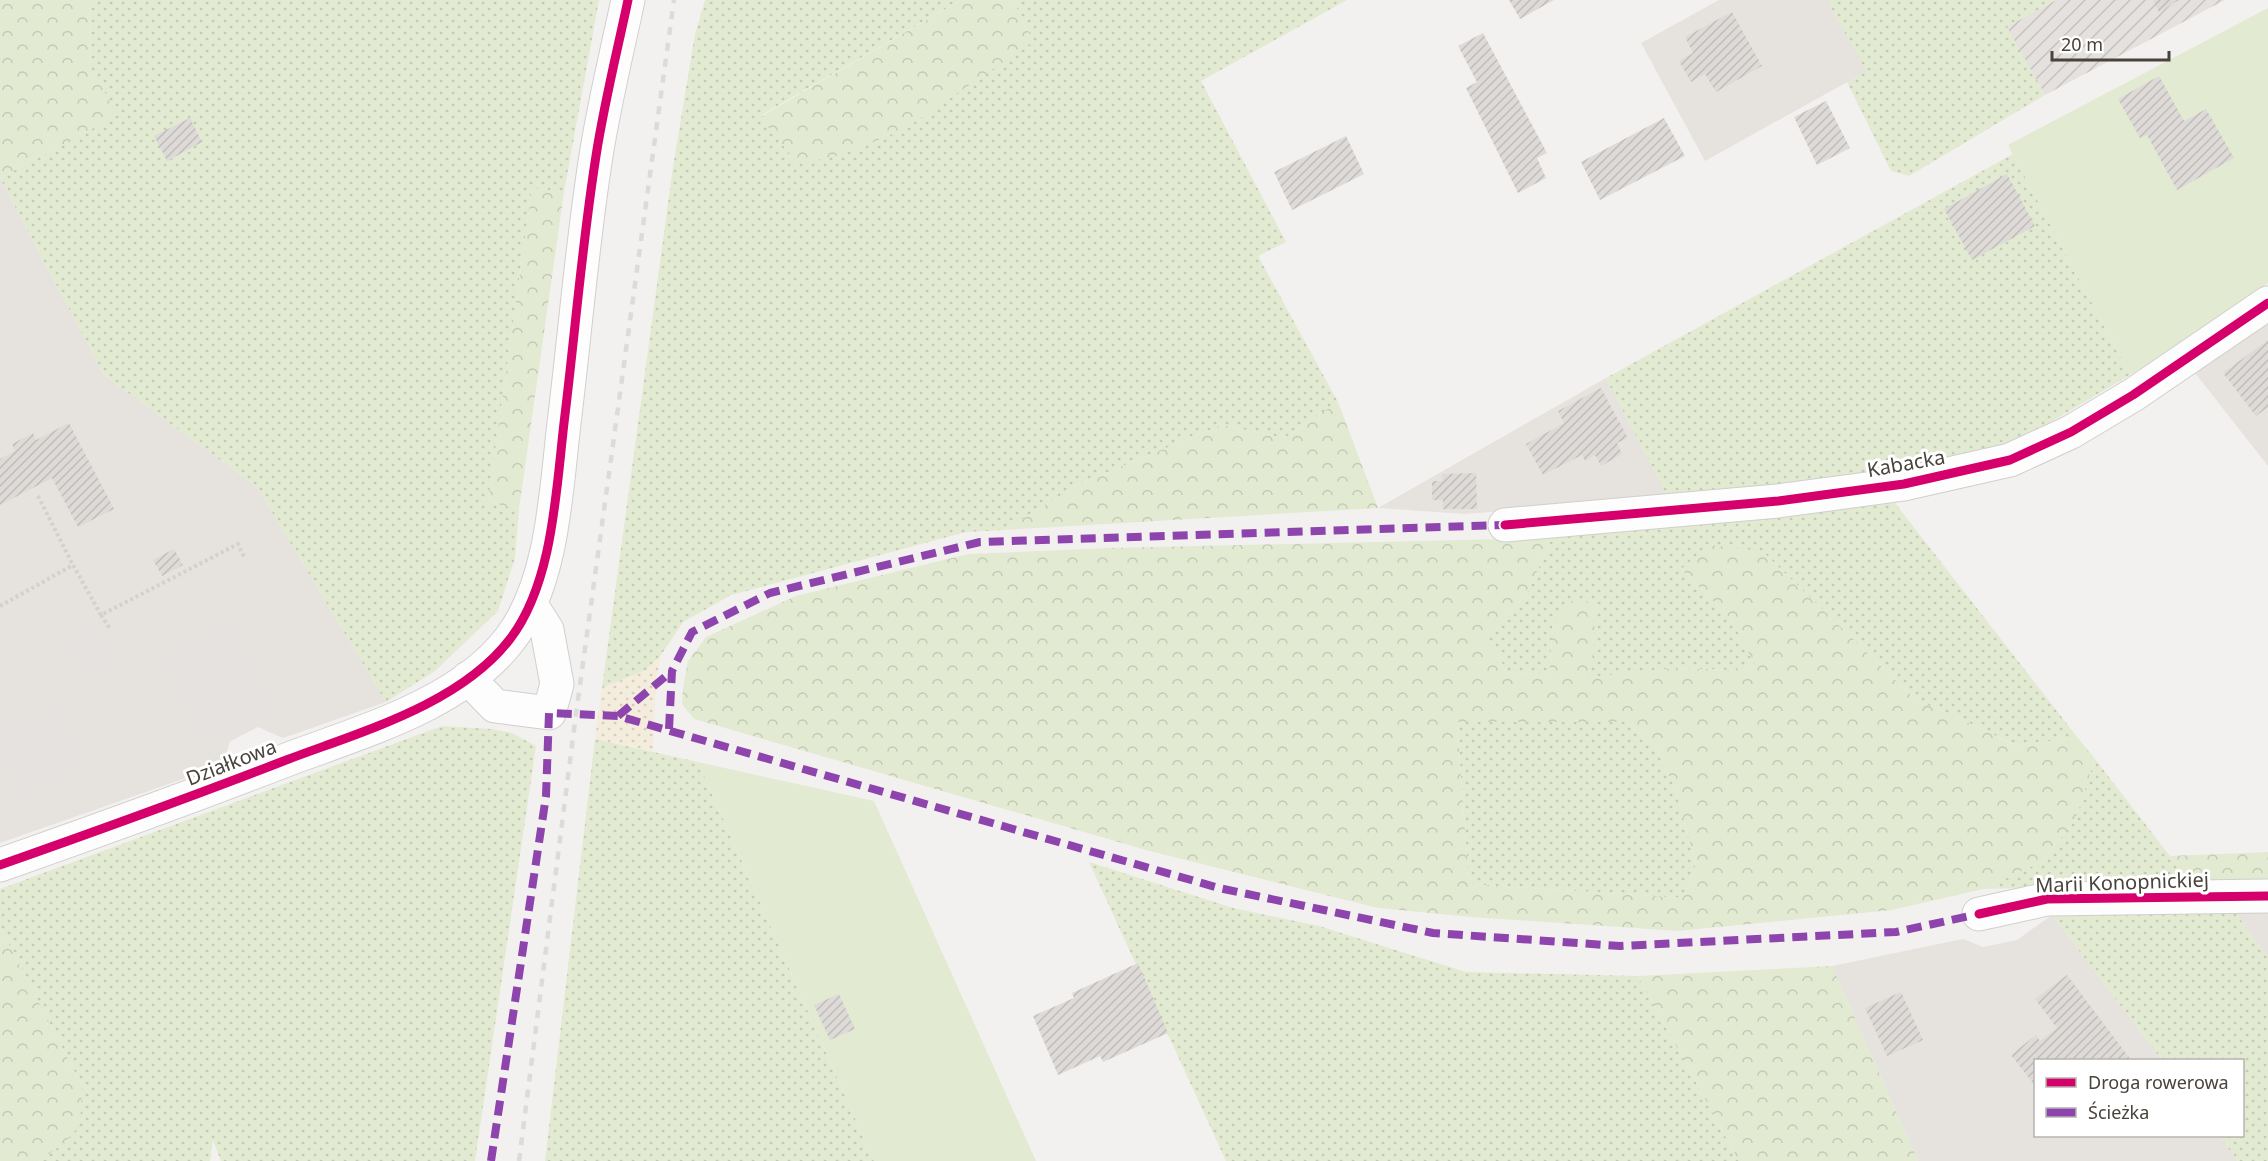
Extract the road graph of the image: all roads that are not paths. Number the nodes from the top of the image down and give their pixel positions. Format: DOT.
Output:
graph roads {
  1 [pos="628,0"];
  2 [pos="2268,303"];
  3 [pos="1505,525"];
  4 [pos="531,605"];
  5 [pos="468,678"];
  6 [pos="0,865"];
  7 [pos="2268,896"];
  8 [pos="1979,914"];
  1 -- 4 [label="street, Działkowa"];
  2 -- 3 [label="street, Kabacka"];
  4 -- 5 [label="street, Działkowa"];
  4 -- 5 [label="street"];
  5 -- 6 [label="street, Działkowa"];
  7 -- 8 [label="street, Marii Konopnickiej"];
}
